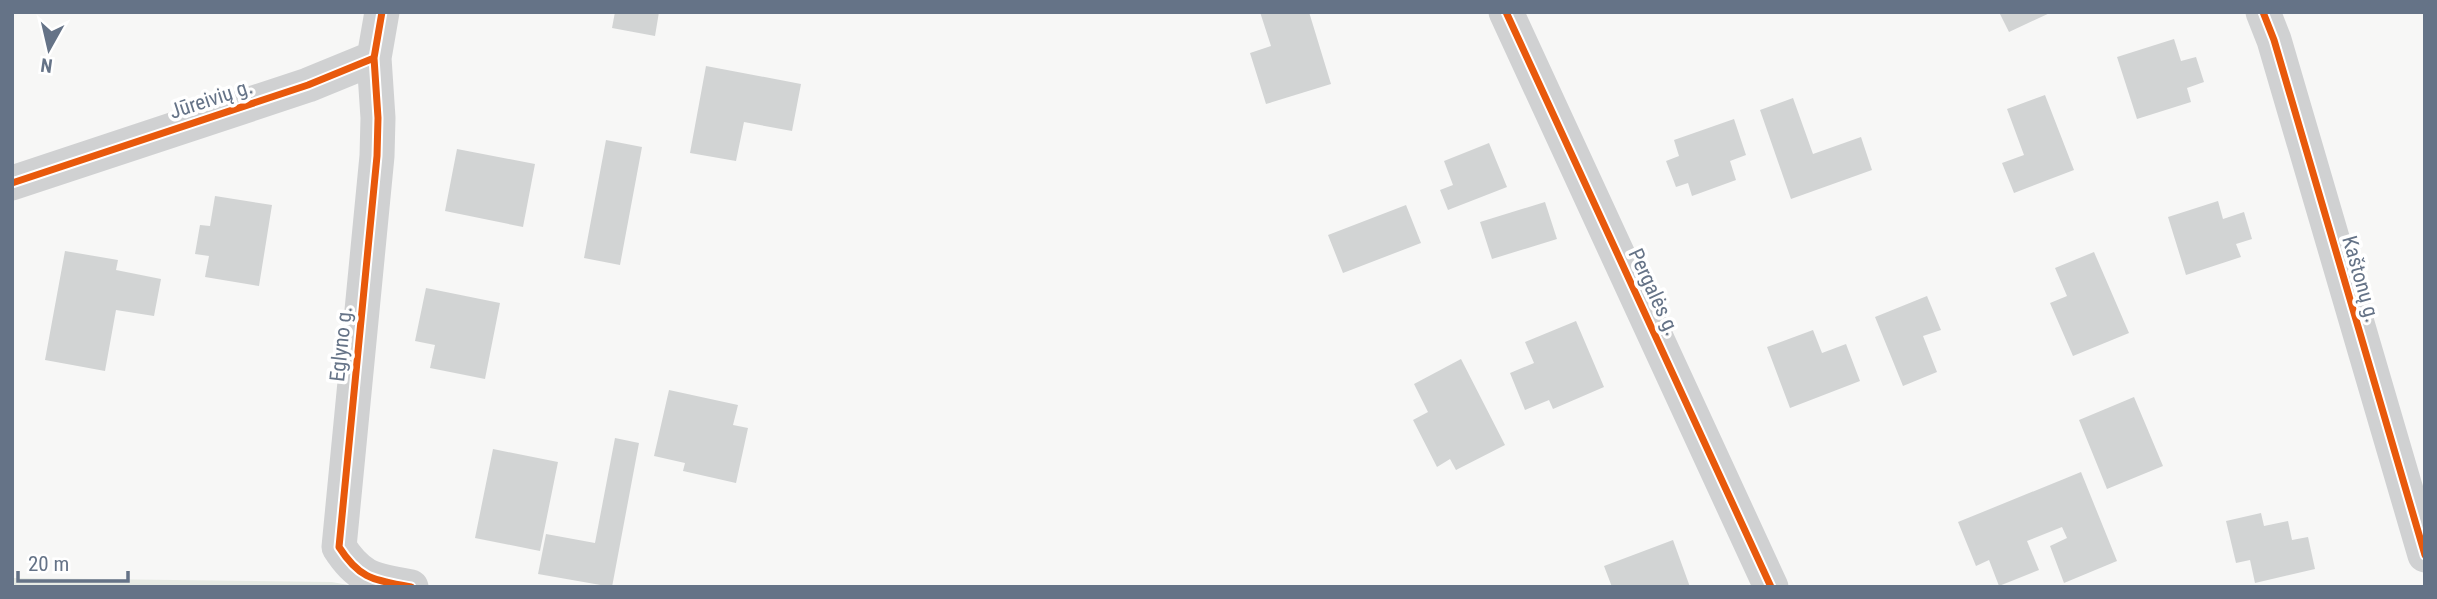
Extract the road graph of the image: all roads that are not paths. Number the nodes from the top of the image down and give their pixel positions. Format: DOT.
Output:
graph roads {
  1 [pos="382,12"];
  2 [pos="1506,12"];
  3 [pos="2263,12"];
  4 [pos="374,58"];
  5 [pos="12,183"];
  6 [pos="2425,555"];
  7 [pos="411,587"];
  8 [pos="1771,587"];
  1 -- 4 [label="street"];
  2 -- 8 [label="street, Pergalės g."];
  3 -- 6 [label="street, Kaštonų g."];
  4 -- 5 [label="street, Jūreivių g."];
  4 -- 7 [label="street, Eglyno g."];
}
